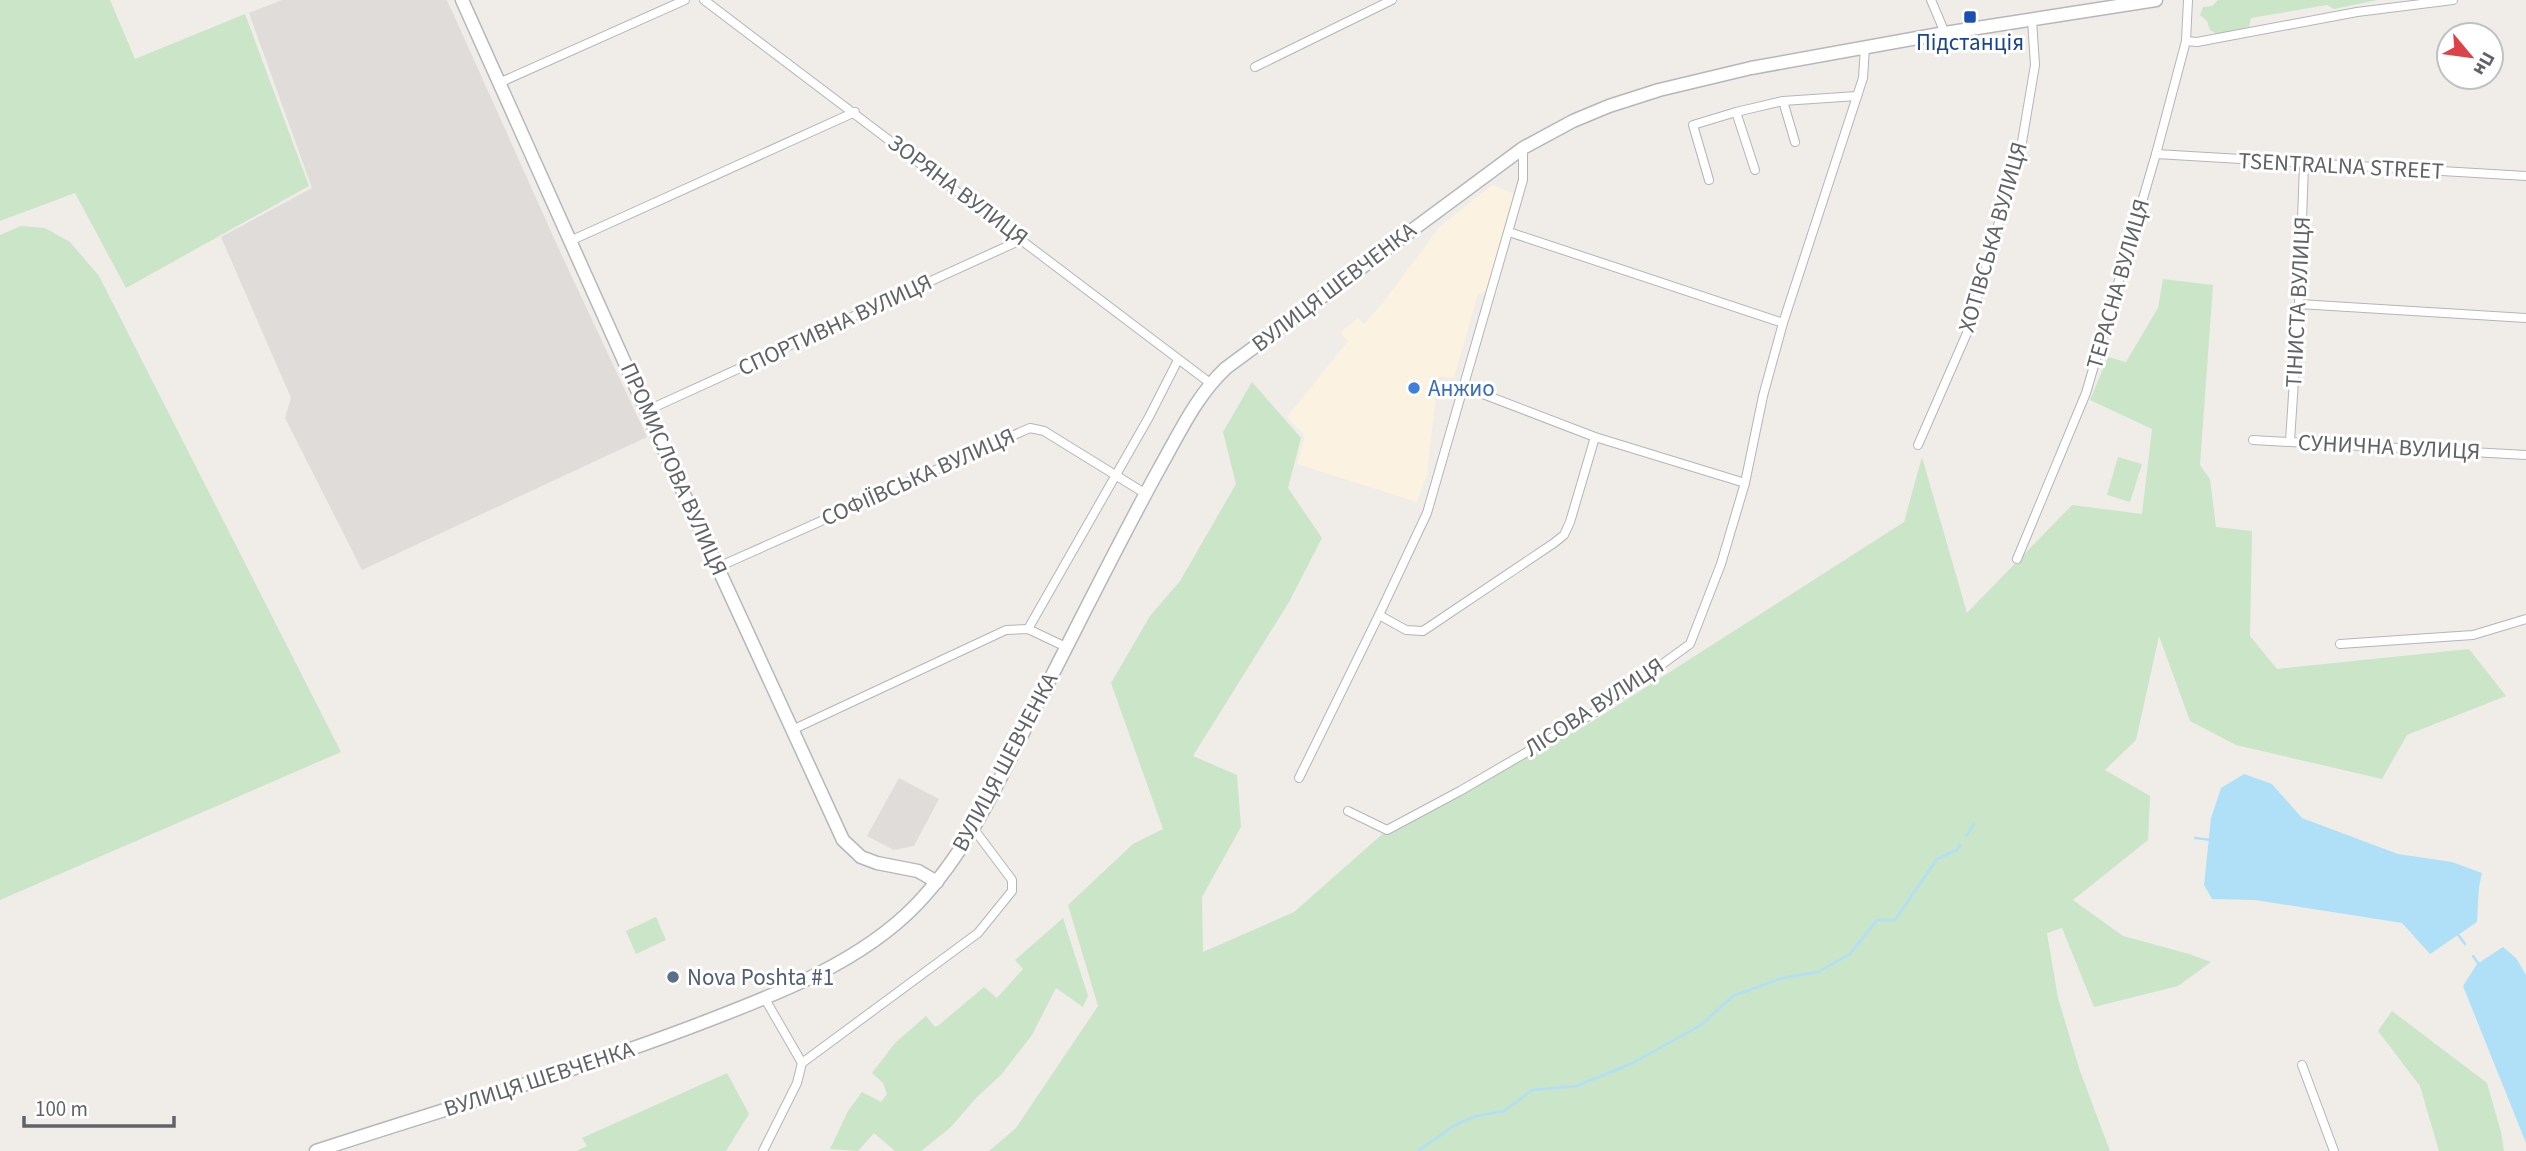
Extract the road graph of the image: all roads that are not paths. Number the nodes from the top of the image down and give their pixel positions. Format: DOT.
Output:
graph roads {
  1 [pos="462,0"];
  2 [pos="685,0"];
  3 [pos="704,0"];
  4 [pos="1392,0"];
  5 [pos="1931,0"];
  6 [pos="2156,0"];
  7 [pos="2188,0"];
  8 [pos="2453,0"];
  9 [pos="2032,20"];
  10 [pos="1945,33"];
  11 [pos="2186,41"];
  12 [pos="1865,47"];
  13 [pos="1255,67"];
  14 [pos="499,83"];
  15 [pos="1857,96"];
  16 [pos="1783,101"];
  17 [pos="855,112"];
  18 [pos="1736,112"];
  19 [pos="1795,142"];
  20 [pos="1523,148"];
  21 [pos="2156,154"];
  22 [pos="2304,164"];
  23 [pos="1755,170"];
  24 [pos="2526,176"];
  25 [pos="1709,180"];
  26 [pos="1509,232"];
  27 [pos="1023,239"];
  28 [pos="570,241"];
  29 [pos="2299,304"];
  30 [pos="2526,318"];
  31 [pos="1783,323"];
  32 [pos="1178,359"];
  33 [pos="1210,383"];
  34 [pos="1462,386"];
  35 [pos="648,410"];
  36 [pos="1595,438"];
  37 [pos="2253,440"];
  38 [pos="2290,441"];
  39 [pos="1919,446"];
  40 [pos="2526,455"];
  41 [pos="1115,474"];
  42 [pos="1745,483"];
  43 [pos="1146,494"];
  44 [pos="2017,559"];
  45 [pos="718,567"];
  46 [pos="1379,615"];
  47 [pos="2526,619"];
  48 [pos="1028,629"];
  49 [pos="2340,644"];
  50 [pos="1066,647"];
  51 [pos="792,730"];
  52 [pos="1299,778"];
  53 [pos="1348,811"];
  54 [pos="973,828"];
  55 [pos="937,882"];
  56 [pos="765,999"];
  57 [pos="802,1063"];
  58 [pos="2302,1065"];
  59 [pos="316,1151"];
  60 [pos="763,1151"];
  61 [pos="2334,1151"];
  1 -- 14 [label="street, ПРОМИСЛОВА ВУЛИЦЯ"];
  2 -- 14 [label="street"];
  3 -- 17 [label="street, ЗОРЯНА ВУЛИЦЯ"];
  4 -- 13 [label="street"];
  5 -- 10 [label="street"];
  6 -- 9 [label="street, ВУЛИЦЯ ШЕВЧЕНКА"];
  7 -- 11 [label="street, ТЕРАСНА ВУЛИЦЯ"];
  8 -- 11 [label="street"];
  9 -- 10 [label="street, ВУЛИЦЯ ШЕВЧЕНКА"];
  9 -- 39 [label="street, ХОТІВСЬКА ВУЛИЦЯ"];
  10 -- 12 [label="street, ВУЛИЦЯ ШЕВЧЕНКА"];
  11 -- 21 [label="street, ТЕРАСНА ВУЛИЦЯ"];
  12 -- 15 [label="street, ЛІСОВА ВУЛИЦЯ"];
  12 -- 20 [label="street, ВУЛИЦЯ ШЕВЧЕНКА"];
  14 -- 28 [label="street, ПРОМИСЛОВА ВУЛИЦЯ"];
  15 -- 16 [label="street"];
  15 -- 31 [label="street, ЛІСОВА ВУЛИЦЯ"];
  16 -- 18 [label="street"];
  16 -- 19 [label="street"];
  17 -- 27 [label="street, ЗОРЯНА ВУЛИЦЯ"];
  17 -- 28 [label="street"];
  18 -- 23 [label="street"];
  18 -- 25 [label="street"];
  20 -- 26 [label="street"];
  20 -- 33 [label="street, ВУЛИЦЯ ШЕВЧЕНКА"];
  21 -- 22 [label="street, TSENTRALNA STREET"];
  21 -- 44 [label="street, ТЕРАСНА ВУЛИЦЯ"];
  22 -- 24 [label="street, TSENTRALNA STREET"];
  22 -- 29 [label="street, ТІНИСТА ВУЛИЦЯ"];
  26 -- 31 [label="street"];
  26 -- 34 [label="street"];
  27 -- 32 [label="street, ЗОРЯНА ВУЛИЦЯ"];
  27 -- 35 [label="street, СПОРТИВНА ВУЛИЦЯ"];
  28 -- 35 [label="street, ПРОМИСЛОВА ВУЛИЦЯ"];
  29 -- 30 [label="street"];
  29 -- 38 [label="street, ТІНИСТА ВУЛИЦЯ"];
  31 -- 42 [label="street, ЛІСОВА ВУЛИЦЯ"];
  32 -- 33 [label="street, ЗОРЯНА ВУЛИЦЯ"];
  32 -- 41 [label="street"];
  33 -- 43 [label="street, ВУЛИЦЯ ШЕВЧЕНКА"];
  34 -- 36 [label="street"];
  34 -- 46 [label="street"];
  35 -- 45 [label="street, ПРОМИСЛОВА ВУЛИЦЯ"];
  36 -- 42 [label="street"];
  36 -- 46 [label="street"];
  37 -- 38 [label="street, СУНИЧНА ВУЛИЦЯ"];
  38 -- 40 [label="street, СУНИЧНА ВУЛИЦЯ"];
  41 -- 43 [label="street"];
  41 -- 45 [label="street, СОФІЇВСЬКА ВУЛИЦЯ"];
  41 -- 48 [label="street"];
  42 -- 53 [label="street, ЛІСОВА ВУЛИЦЯ"];
  43 -- 50 [label="street, ВУЛИЦЯ ШЕВЧЕНКА"];
  45 -- 51 [label="street, ПРОМИСЛОВА ВУЛИЦЯ"];
  46 -- 52 [label="street"];
  47 -- 49 [label="street"];
  48 -- 50 [label="street"];
  48 -- 51 [label="street"];
  50 -- 54 [label="street, ВУЛИЦЯ ШЕВЧЕНКА"];
  51 -- 55 [label="street, ПРОМИСЛОВА ВУЛИЦЯ"];
  54 -- 55 [label="street, ВУЛИЦЯ ШЕВЧЕНКА"];
  54 -- 57 [label="street"];
  55 -- 56 [label="street, ВУЛИЦЯ ШЕВЧЕНКА"];
  56 -- 57 [label="street"];
  56 -- 59 [label="street, ВУЛИЦЯ ШЕВЧЕНКА"];
  57 -- 60 [label="street"];
  58 -- 61 [label="street"];
}
